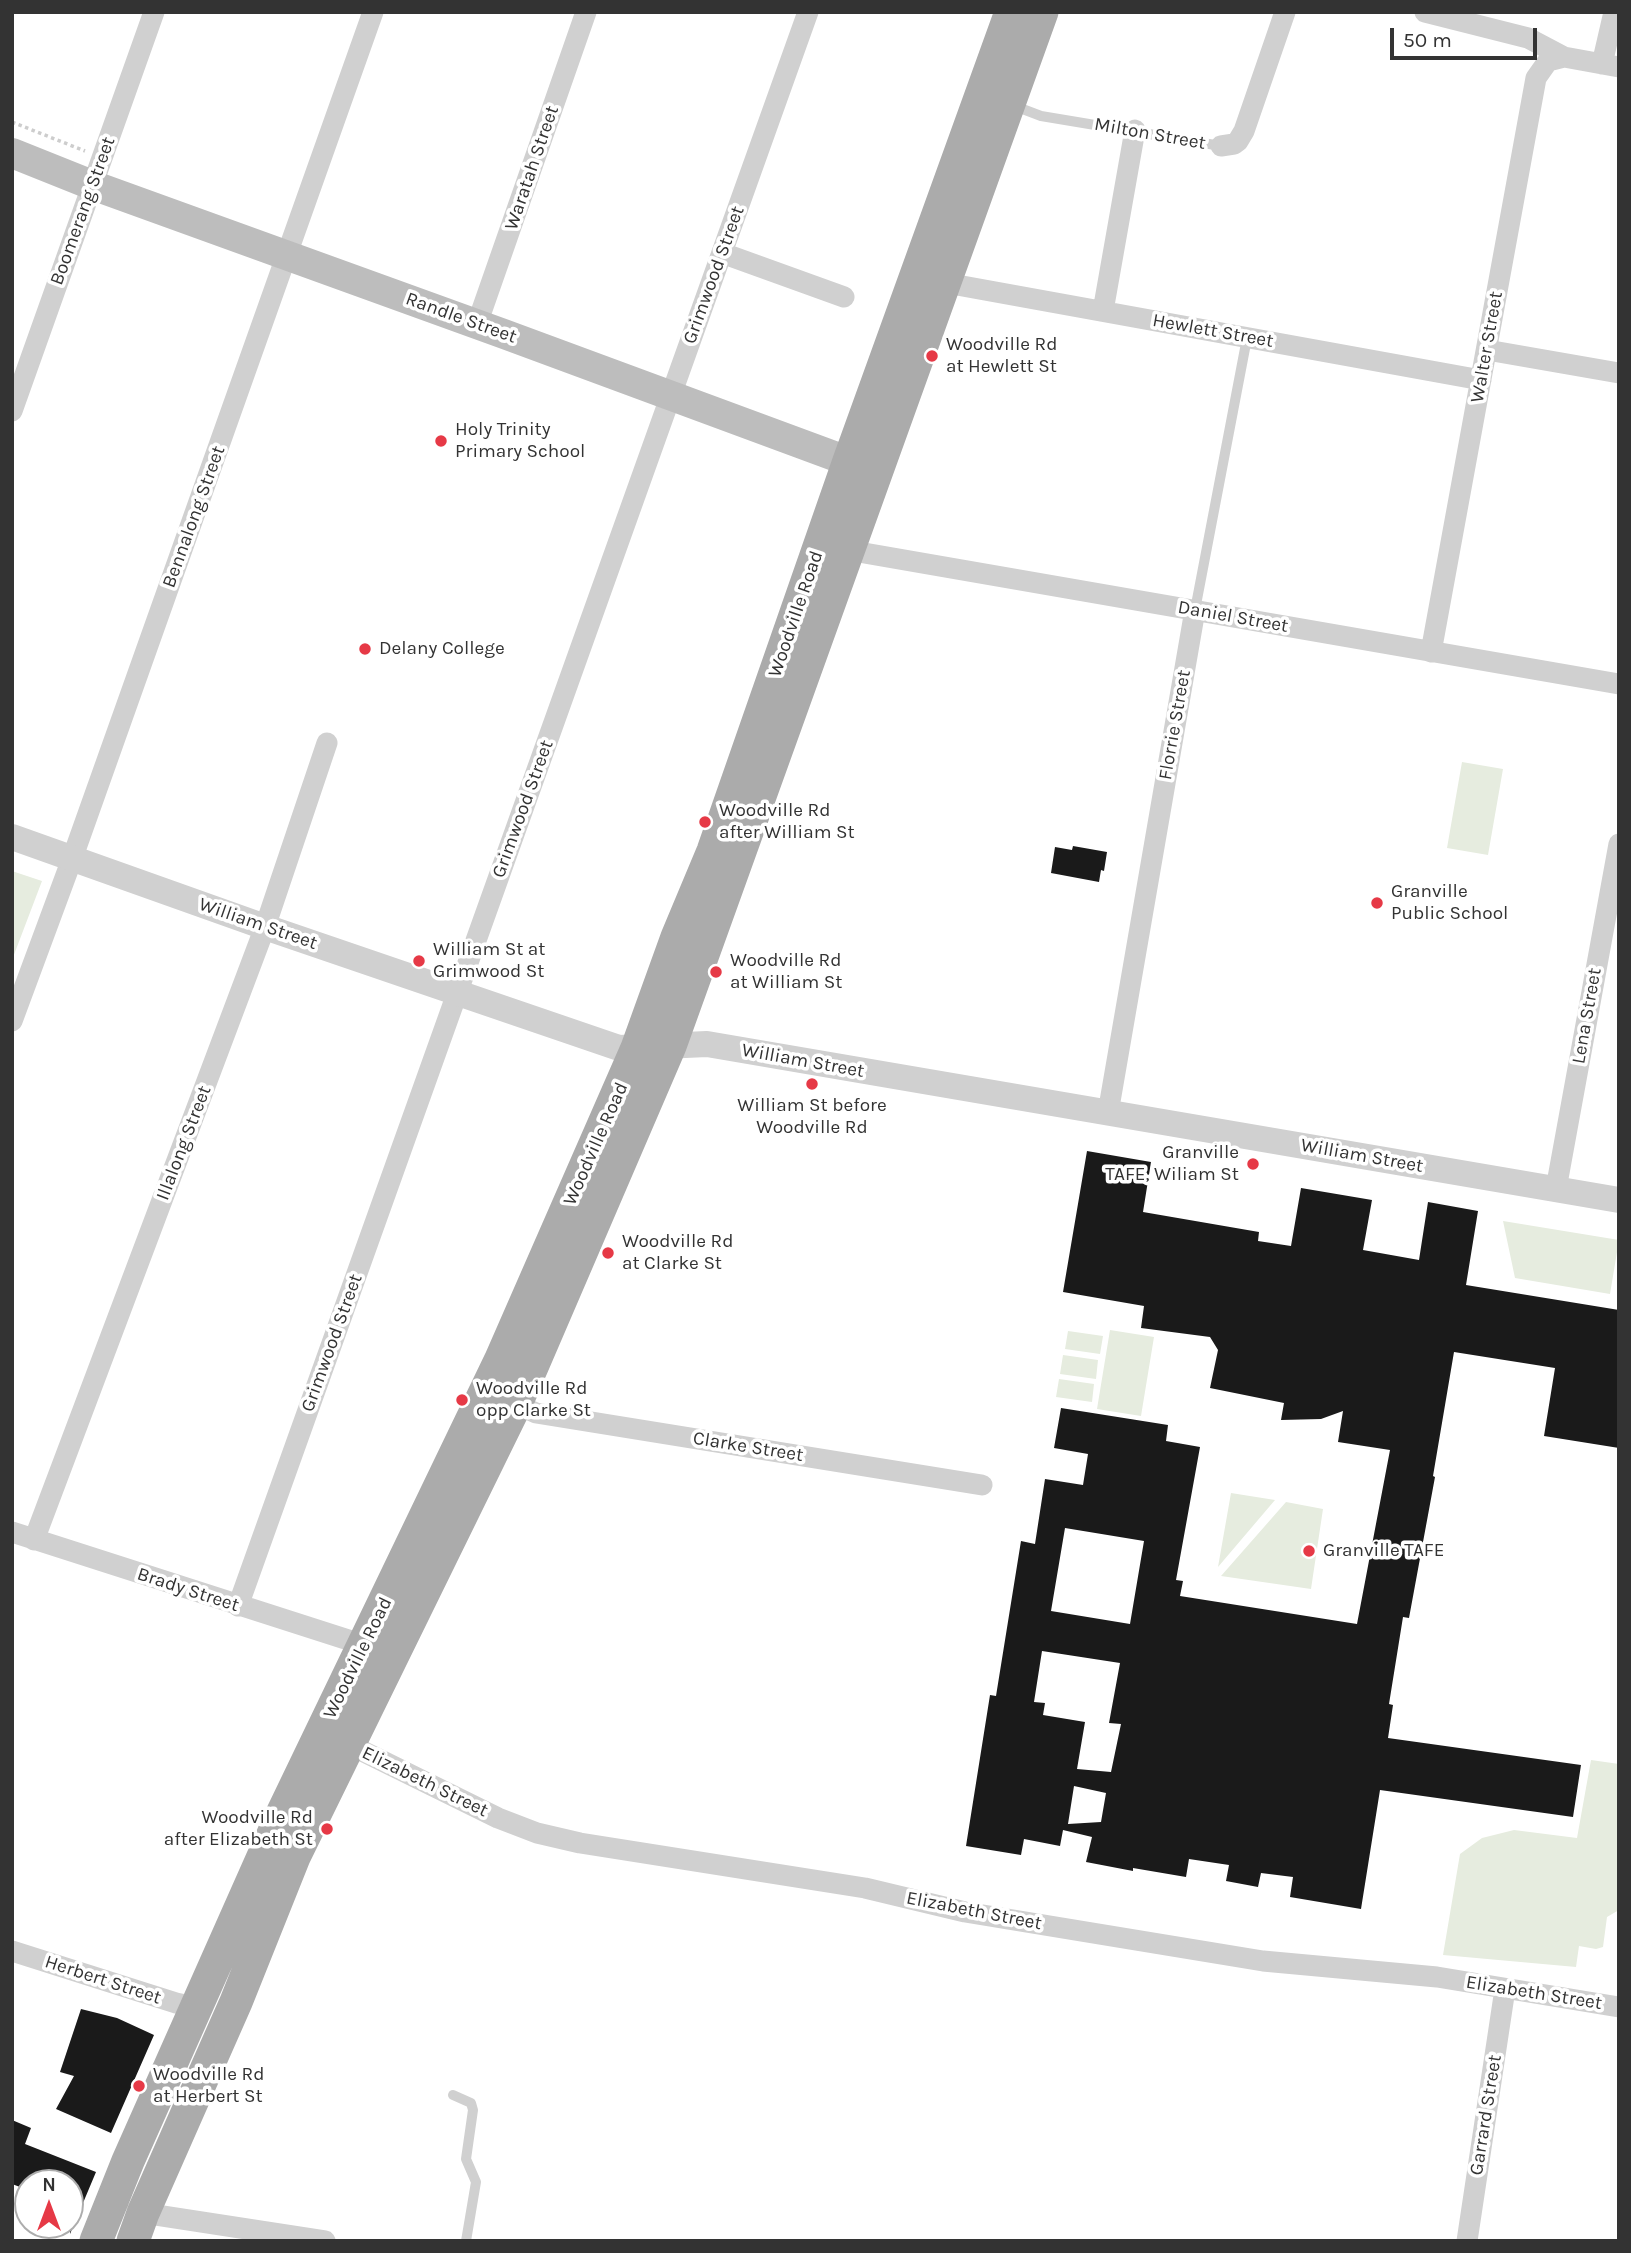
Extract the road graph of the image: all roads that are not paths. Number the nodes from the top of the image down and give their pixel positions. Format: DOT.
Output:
graph roads {
  1 [pos="155,12"];
  2 [pos="373,12"];
  3 [pos="586,12"];
  4 [pos="808,12"];
  5 [pos="1011,12"];
  6 [pos="1042,12"];
  7 [pos="1285,12"];
  8 [pos="1425,12"];
  9 [pos="1614,12"];
  10 [pos="1564,57"];
  11 [pos="1610,66"];
  12 [pos="1009,104"];
  13 [pos="1135,130"];
  14 [pos="1221,146"];
  15 [pos="12,153"];
  16 [pos="92,185"];
  17 [pos="722,253"];
  18 [pos="287,255"];
  19 [pos="946,283"];
  20 [pos="844,298"];
  21 [pos="1103,312"];
  22 [pos="477,324"];
  23 [pos="1247,338"];
  24 [pos="1487,350"];
  25 [pos="1619,373"];
  26 [pos="1481,380"];
  27 [pos="671,395"];
  28 [pos="12,411"];
  29 [pos="862,466"];
  30 [pos="847,550"];
  31 [pos="1195,610"];
  32 [pos="1431,652"];
  33 [pos="1619,684"];
  34 [pos="327,743"];
  35 [pos="12,837"];
  36 [pos="1619,844"];
  37 [pos="72,859"];
  38 [pos="265,927"];
  39 [pos="457,993"];
  40 [pos="14,1009"];
  41 [pos="653,1047"];
  42 [pos="1108,1113"];
  43 [pos="1556,1189"];
  44 [pos="1619,1200"];
  45 [pos="516,1404"];
  46 [pos="982,1485"];
  47 [pos="12,1532"];
  48 [pos="34,1540"];
  49 [pos="238,1606"];
  50 [pos="364,1645"];
  51 [pos="348,1744"];
  52 [pos="12,1951"];
  53 [pos="1505,1989"];
  54 [pos="195,2007"];
  55 [pos="1619,2007"];
  56 [pos="453,2095"];
  57 [pos="138,2227"];
  58 [pos="96,2241"];
  59 [pos="325,2241"];
  60 [pos="466,2241"];
  61 [pos="1467,2241"];
  1 -- 16 [label="street, Boomerang Street"];
  2 -- 18 [label="street, Bennalong Street"];
  3 -- 22 [label="street, Waratah Street"];
  4 -- 17 [label="street, Grimwood Street"];
  5 -- 29 [label="main road, Woodville Road"];
  6 -- 12 [label="main road, Woodville Road"];
  7 -- 14 [label="street, Milton Street"];
  8 -- 10 [label="street"];
  9 -- 11 [label="street"];
  10 -- 11 [label="street"];
  10 -- 24 [label="street, Walter Street"];
  12 -- 13 [label="lane, Milton Street"];
  12 -- 19 [label="main road, Woodville Road"];
  13 -- 14 [label="lane, Milton Street"];
  13 -- 21 [label="street"];
  15 -- 16 [label="main road, Randle Street"];
  16 -- 18 [label="main road, Randle Street"];
  16 -- 28 [label="street, Boomerang Street"];
  17 -- 20 [label="street"];
  17 -- 27 [label="street, Grimwood Street"];
  18 -- 22 [label="main road, Randle Street"];
  18 -- 37 [label="street, Bennalong Street"];
  19 -- 21 [label="street, Hewlett Street"];
  19 -- 29 [label="main road, Woodville Road"];
  21 -- 23 [label="street, Hewlett Street"];
  22 -- 27 [label="main road, Randle Street"];
  23 -- 26 [label="street, Hewlett Street"];
  23 -- 31 [label="lane, Florrie Street"];
  24 -- 25 [label="street"];
  24 -- 26 [label="street, Walter Street"];
  26 -- 32 [label="street, Walter Street"];
  27 -- 29 [label="main road, Randle Street"];
  27 -- 39 [label="street, Grimwood Street"];
  29 -- 30 [label="main road, Woodville Road"];
  29 -- 41 [label="main road, Woodville Road"];
  30 -- 31 [label="street, Daniel Street"];
  30 -- 41 [label="main road, Woodville Road"];
  31 -- 32 [label="street, Daniel Street"];
  31 -- 42 [label="street, Florrie Street"];
  32 -- 33 [label="street, Daniel Street"];
  34 -- 38 [label="street, Illalong Street"];
  35 -- 37 [label="street, William Street"];
  36 -- 43 [label="street, Lena Street"];
  37 -- 38 [label="street, William Street"];
  37 -- 40 [label="street, Bennalong Street"];
  38 -- 39 [label="street, William Street"];
  38 -- 48 [label="street, Illalong Street"];
  39 -- 41 [label="street, William Street"];
  39 -- 49 [label="street, Grimwood Street"];
  41 -- 42 [label="street, William Street"];
  41 -- 45 [label="main road, Woodville Road"];
  41 -- 50 [label="main road, Woodville Road"];
  42 -- 43 [label="street, William Street"];
  43 -- 44 [label="street, William Street"];
  45 -- 46 [label="street, Clarke Street"];
  45 -- 51 [label="main road, Woodville Road"];
  47 -- 48 [label="street, Brady Street"];
  48 -- 49 [label="street, Brady Street"];
  49 -- 50 [label="street, Brady Street"];
  50 -- 54 [label="main road, Woodville Road"];
  51 -- 53 [label="street, Elizabeth Street"];
  51 -- 57 [label="main road, Woodville Road"];
  52 -- 54 [label="street, Herbert Street"];
  53 -- 55 [label="street, Elizabeth Street"];
  53 -- 61 [label="street, Garrard Street"];
  54 -- 58 [label="main road, Woodville Road"];
  56 -- 60 [label="lane"];
  57 -- 59 [label="street"];
}
